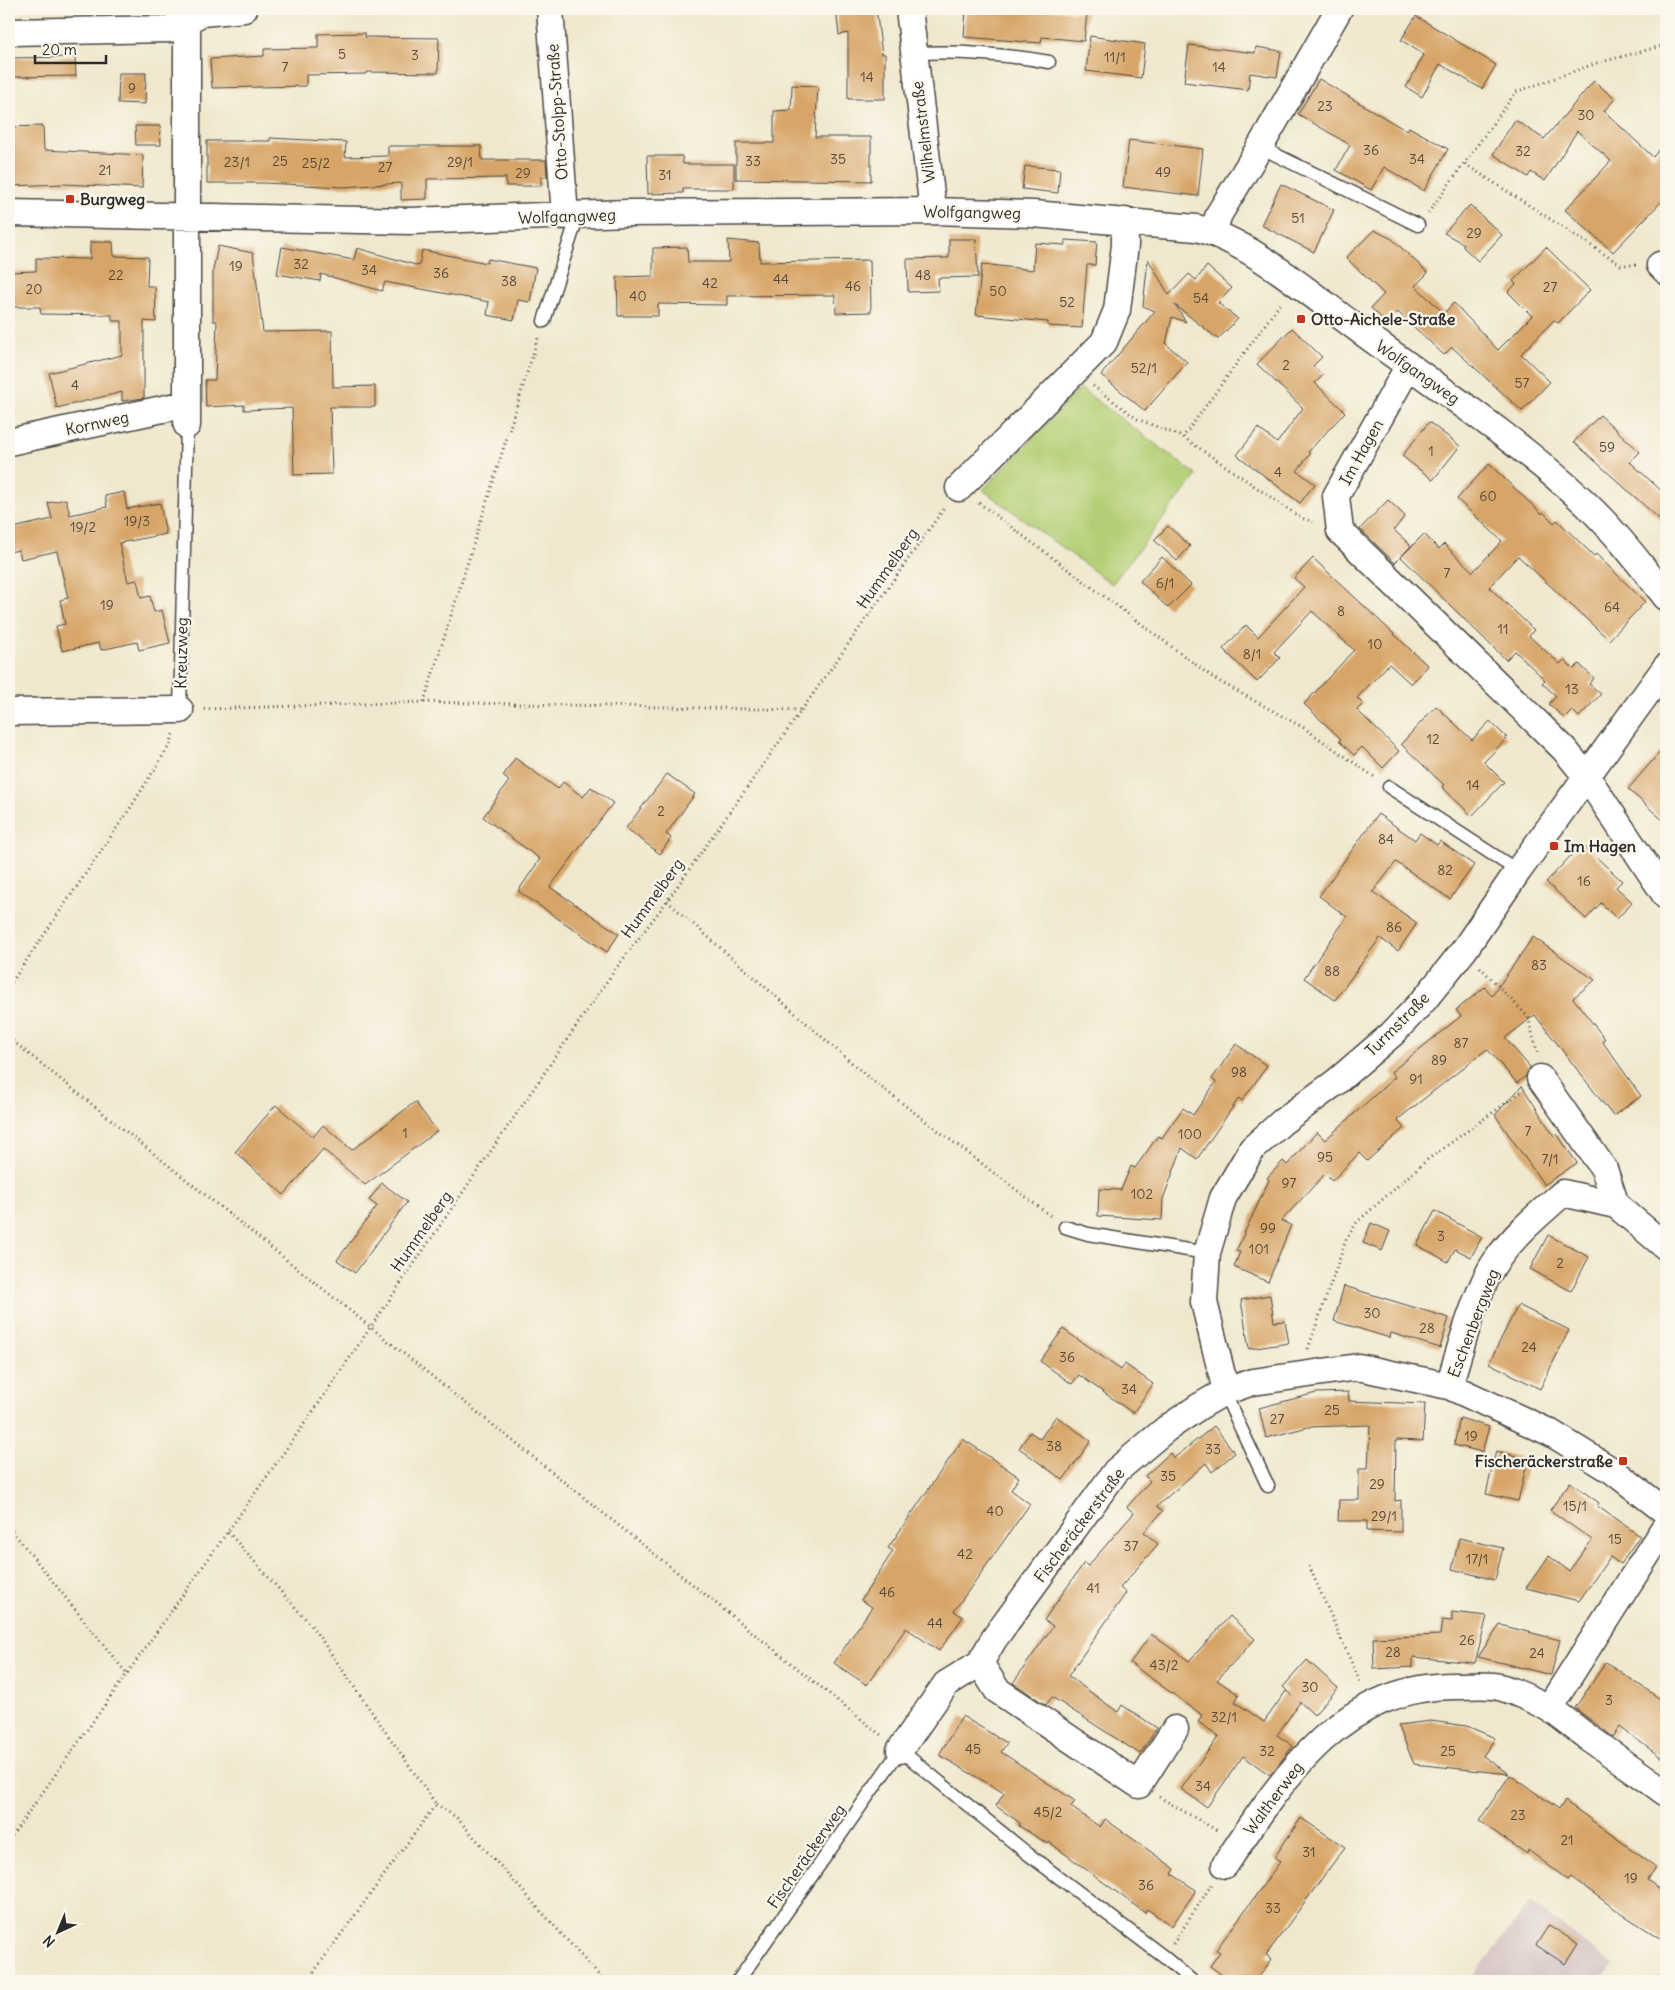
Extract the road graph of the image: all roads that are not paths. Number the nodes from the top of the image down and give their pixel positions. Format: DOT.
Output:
graph roads {
  1 [pos="244,9"];
  2 [pos="550,9"];
  3 [pos="909,9"];
  4 [pos="1339,9"];
  5 [pos="187,15"];
  6 [pos="9,32"];
  7 [pos="914,53"];
  8 [pos="1049,62"];
  9 [pos="1260,147"];
  10 [pos="933,211"];
  11 [pos="9,213"];
  12 [pos="571,216"];
  13 [pos="187,217"];
  14 [pos="1125,221"];
  15 [pos="1418,225"];
  16 [pos="1213,232"];
  17 [pos="544,321"];
  18 [pos="1408,367"];
  19 [pos="186,415"];
  20 [pos="9,442"];
  21 [pos="958,488"];
  22 [pos="1666,597"];
  23 [pos="1666,667"];
  24 [pos="180,710"];
  25 [pos="9,712"];
  26 [pos="1587,777"];
  27 [pos="1389,786"];
  28 [pos="1518,871"];
  29 [pos="1666,896"];
  30 [pos="1540,1078"];
  31 [pos="1616,1205"];
  32 [pos="1065,1227"];
  33 [pos="1666,1247"];
  34 [pos="1207,1253"];
  35 [pos="1449,1386"];
  36 [pos="1226,1392"];
  37 [pos="1268,1486"];
  38 [pos="1666,1512"];
  39 [pos="1666,1525"];
  40 [pos="980,1663"];
  41 [pos="1549,1708"];
  42 [pos="1175,1729"];
  43 [pos="900,1750"];
  44 [pos="1666,1793"];
  45 [pos="1232,1854"];
  46 [pos="738,1981"];
  47 [pos="1192,1981"];
  1 -- 5 [label="street"];
  2 -- 12 [label="street, Otto-Stolpp-Straße"];
  3 -- 7 [label="street, Wilhelmstraße"];
  4 -- 9 [label="street"];
  5 -- 6 [label="street"];
  5 -- 13 [label="street"];
  7 -- 8 [label="lane"];
  7 -- 10 [label="street, Wilhelmstraße"];
  9 -- 15 [label="lane"];
  9 -- 16 [label="street"];
  10 -- 12 [label="street, Wolfgangweg"];
  10 -- 14 [label="street, Wolfgangweg"];
  11 -- 13 [label="street, Wolfgangweg"];
  12 -- 13 [label="street, Wolfgangweg"];
  12 -- 17 [label="lane"];
  13 -- 19 [label="street"];
  14 -- 16 [label="street, Wolfgangweg"];
  14 -- 21 [label="street"];
  16 -- 18 [label="street, Wolfgangweg"];
  18 -- 22 [label="street, Wolfgangweg"];
  18 -- 26 [label="street, Im Hagen"];
  19 -- 20 [label="street, Kornweg"];
  19 -- 24 [label="lane, Kreuzweg"];
  23 -- 26 [label="street, Turmstraße"];
  24 -- 25 [label="street, Kreuzweg"];
  26 -- 28 [label="street, Turmstraße"];
  26 -- 29 [label="street"];
  27 -- 28 [label="lane"];
  28 -- 34 [label="street, Turmstraße"];
  30 -- 31 [label="street"];
  31 -- 33 [label="street, Eschenbergweg"];
  31 -- 35 [label="street, Eschenbergweg"];
  32 -- 34 [label="lane"];
  34 -- 36 [label="street, Turmstraße"];
  35 -- 36 [label="street, Fischeräckerstraße"];
  35 -- 38 [label="street, Fischeräckerstraße"];
  36 -- 37 [label="lane"];
  36 -- 40 [label="street, Fischeräckerstraße"];
  39 -- 41 [label="street"];
  40 -- 42 [label="street"];
  40 -- 43 [label="street, Fischeräckerstraße"];
  41 -- 44 [label="street, Waltherweg"];
  41 -- 45 [label="street, Waltherweg"];
  43 -- 46 [label="lane, Fischeräckerweg"];
  43 -- 47 [label="lane"];
}
